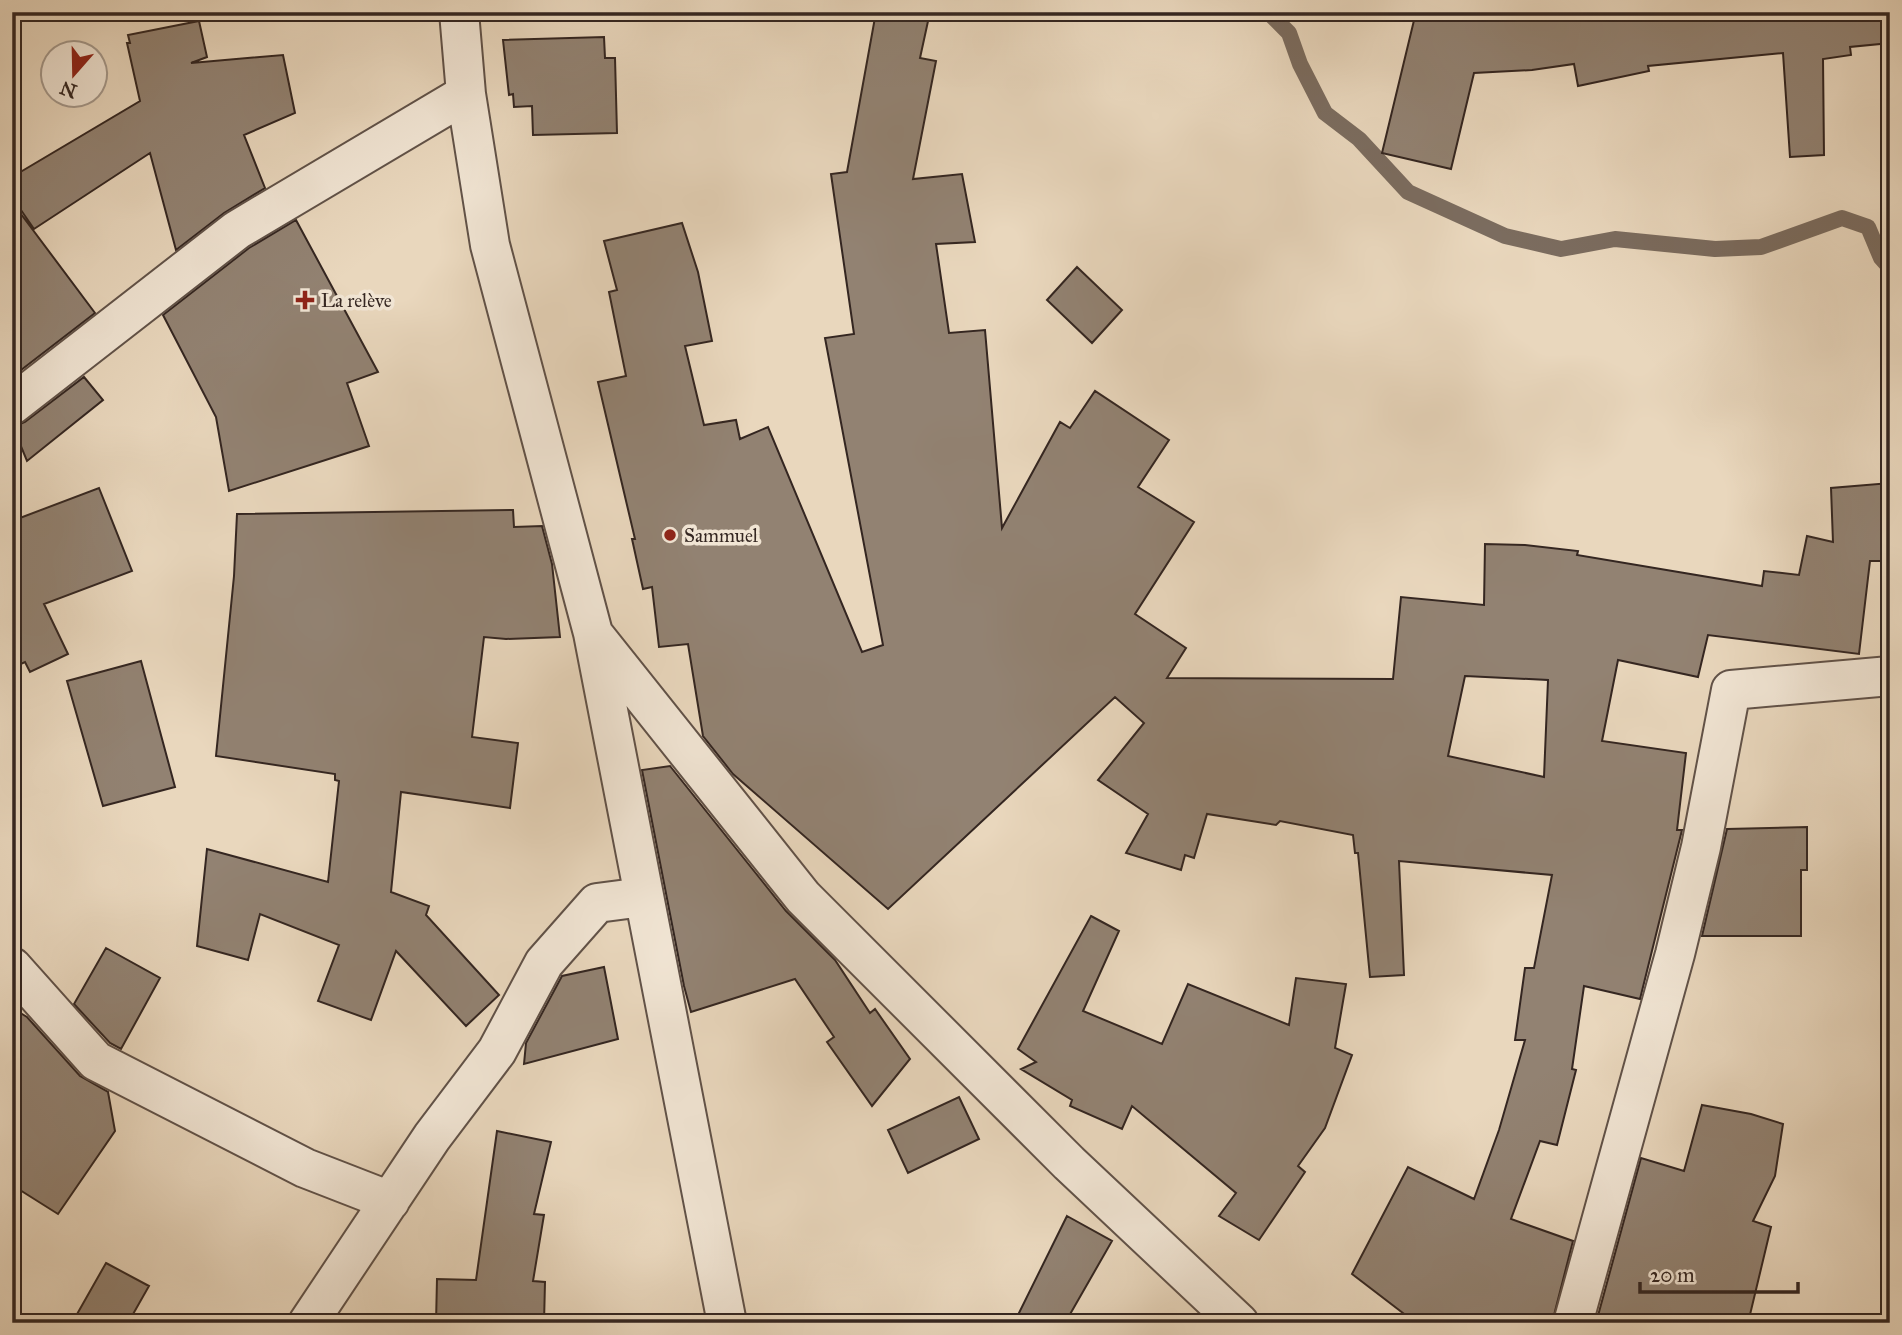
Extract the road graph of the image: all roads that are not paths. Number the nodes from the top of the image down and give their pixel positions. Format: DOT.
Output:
graph roads {
  1 [pos="458,12"];
  2 [pos="466,94"];
  3 [pos="12,405"];
  4 [pos="593,633"];
  5 [pos="1890,676"];
  6 [pos="643,897"];
  7 [pos="12,967"];
  8 [pos="390,1201"];
  9 [pos="308,1323"];
  10 [pos="727,1323"];
  11 [pos="1240,1323"];
  12 [pos="1573,1323"];
  1 -- 2 [label="street"];
  2 -- 3 [label="street"];
  2 -- 4 [label="street"];
  4 -- 6 [label="street"];
  4 -- 11 [label="street"];
  5 -- 12 [label="street"];
  6 -- 8 [label="street"];
  6 -- 10 [label="street"];
  7 -- 8 [label="street"];
  8 -- 9 [label="street"];
}
